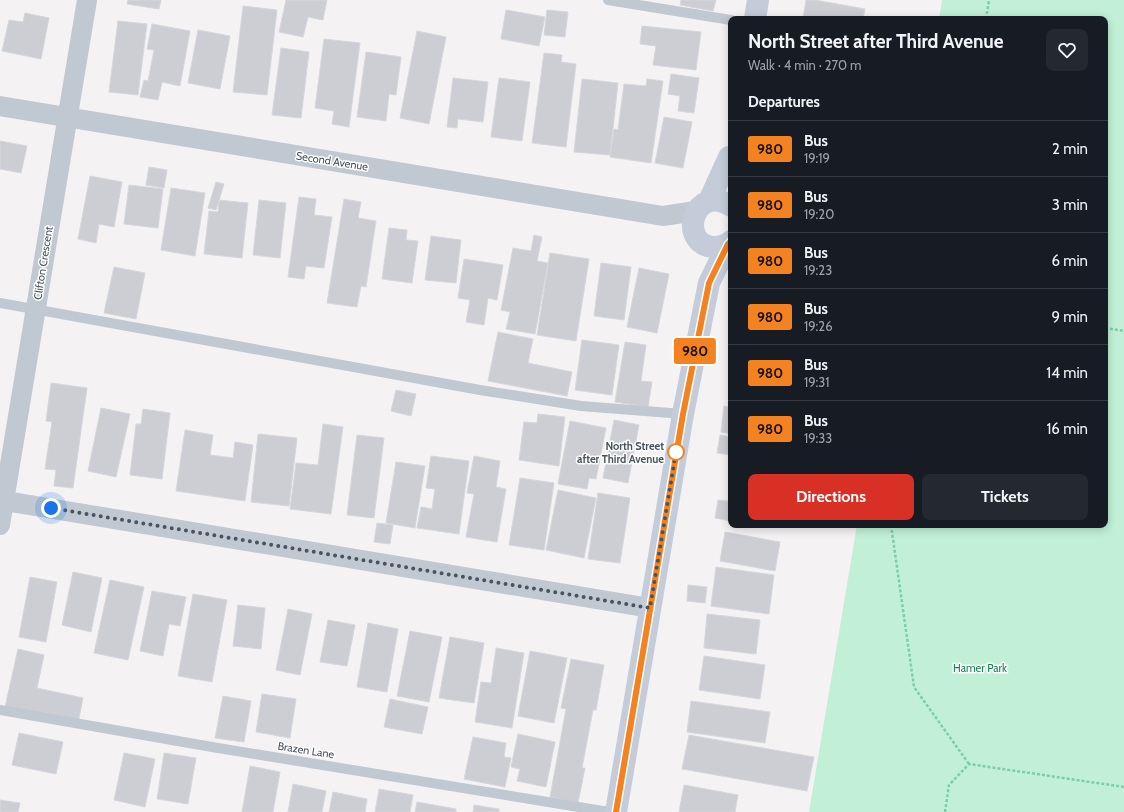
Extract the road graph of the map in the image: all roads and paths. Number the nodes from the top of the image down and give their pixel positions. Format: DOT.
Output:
graph roads {
  1 [pos="87,0"];
  2 [pos="608,0"];
  3 [pos="758,0"];
  4 [pos="989,0"];
  5 [pos="755,16"];
  6 [pos="986,16"];
  7 [pos="728,20"];
  8 [pos="0,106"];
  9 [pos="67,117"];
  10 [pos="728,157"];
  11 [pos="728,204"];
  12 [pos="702,206"];
  13 [pos="663,216"];
  14 [pos="700,240"];
  15 [pos="728,243"];
  16 [pos="728,246"];
  17 [pos="709,283"];
  18 [pos="0,303"];
  19 [pos="36,309"];
  20 [pos="1108,328"];
  21 [pos="1124,331"];
  22 [pos="683,414"];
  23 [pos="2,500"];
  24 [pos="0,525"];
  25 [pos="891,528"];
  26 [pos="650,608"];
  27 [pos="0,710"];
  28 [pos="969,764"];
  29 [pos="1124,787"];
  30 [pos="609,812"];
  31 [pos="616,812"];
  32 [pos="945,812"];
  1 -- 9 [label="street, Clifton Crescent"];
  2 -- 7 [label="lane"];
  3 -- 5 [label="main road"];
  4 -- 6 [label="path"];
  8 -- 9 [label="street, Second Avenue"];
  9 -- 13 [label="street, Second Avenue"];
  9 -- 19 [label="street, Clifton Crescent"];
  10 -- 12 [label="main road"];
  11 -- 12 [label="main road"];
  12 -- 13 [label="street, Second Avenue"];
  12 -- 14 [label="main road"];
  13 -- 14 [label="street, Second Avenue"];
  14 -- 15 [label="main road"];
  14 -- 17 [label="main road"];
  16 -- 17 [label="main road"];
  17 -- 22 [label="main road"];
  18 -- 19 [label="lane"];
  19 -- 22 [label="lane"];
  19 -- 23 [label="street, Clifton Crescent"];
  20 -- 21 [label="path"];
  22 -- 26 [label="main road"];
  23 -- 24 [label="street, Clifton Crescent"];
  23 -- 26 [label="street"];
  25 -- 28 [label="path"];
  26 -- 31 [label="main road"];
  27 -- 30 [label="lane, Brazen Lane"];
  28 -- 29 [label="path"];
  28 -- 32 [label="path"];
}
